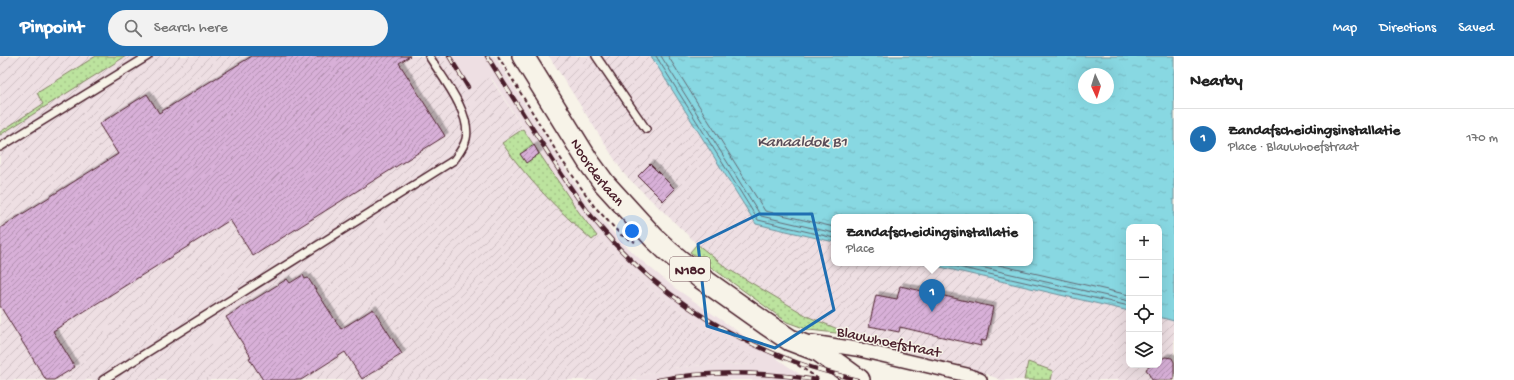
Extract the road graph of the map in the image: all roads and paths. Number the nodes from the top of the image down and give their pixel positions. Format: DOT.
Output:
graph roads {
  1 [pos="148,56"];
  2 [pos="429,56"];
  3 [pos="523,56"];
  4 [pos="596,56"];
  5 [pos="646,129"];
  6 [pos="0,147"];
  7 [pos="790,340"];
  8 [pos="103,380"];
  9 [pos="835,380"];
  10 [pos="859,380"];
  11 [pos="980,380"];
  1 -- 6 [label="lane"];
  2 -- 8 [label="lane"];
  3 -- 7 [label="main road, Noorderlaan / N180"];
  4 -- 5 [label="lane"];
  7 -- 9 [label="main road, N180"];
  7 -- 10 [label="main road, N180"];
  7 -- 11 [label="street, Blauwhoefstraat"];
}
